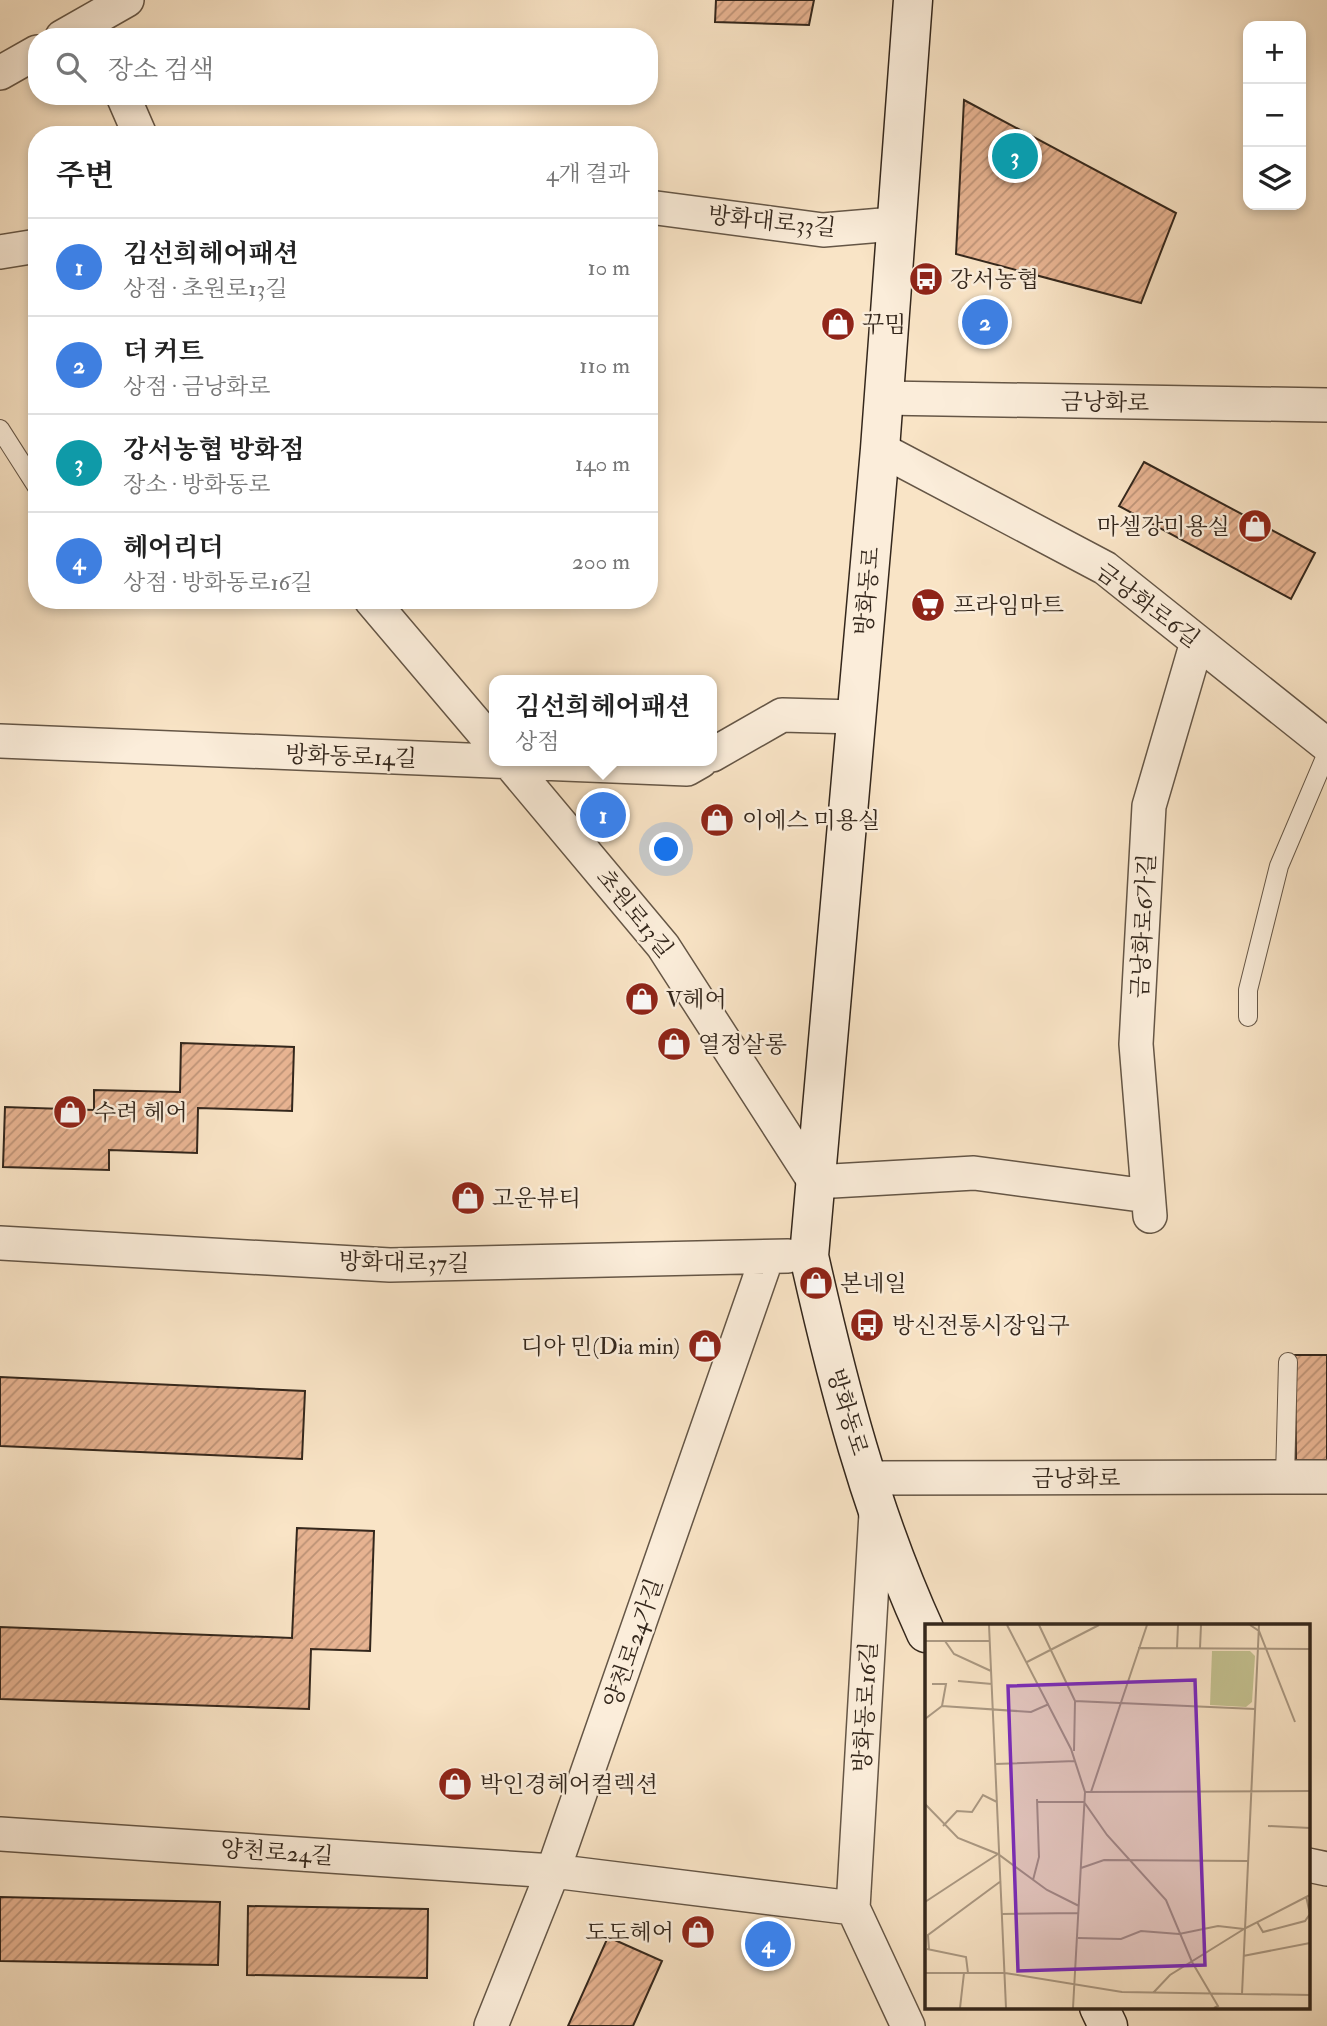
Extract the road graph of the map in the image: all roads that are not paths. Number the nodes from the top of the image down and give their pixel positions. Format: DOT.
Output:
graph roads {
  1 [pos="127,0"];
  2 [pos="913,0"];
  3 [pos="89,19"];
  4 [pos="28,57"];
  5 [pos="0,73"];
  6 [pos="127,105"];
  7 [pos="136,126"];
  8 [pos="658,208"];
  9 [pos="894,224"];
  10 [pos="28,247"];
  11 [pos="0,252"];
  12 [pos="883,398"];
  13 [pos="1327,405"];
  14 [pos="0,429"];
  15 [pos="880,449"];
  16 [pos="28,473"];
  17 [pos="379,609"];
  18 [pos="1197,642"];
  19 [pos="856,717"];
  20 [pos="489,738"];
  21 [pos="0,741"];
  22 [pos="1327,745"];
  23 [pos="717,752"];
  24 [pos="1327,753"];
  25 [pos="489,756"];
  26 [pos="512,766"];
  27 [pos="645,766"];
  28 [pos="692,766"];
  29 [pos="1248,1017"];
  30 [pos="815,1182"];
  31 [pos="0,1243"];
  32 [pos="809,1256"];
  33 [pos="767,1257"];
  34 [pos="1288,1362"];
  35 [pos="1285,1477"];
  36 [pos="1327,1477"];
  37 [pos="872,1492"];
  38 [pos="925,1631"];
  39 [pos="0,1834"];
  40 [pos="553,1871"];
  41 [pos="853,1909"];
  42 [pos="1099,2008"];
  43 [pos="491,2026"];
  44 [pos="908,2026"];
  45 [pos="1108,2026"];
  1 -- 3 [label="street"];
  2 -- 9 [label="street, 방화동로"];
  4 -- 5 [label="street"];
  6 -- 7 [label="street"];
  8 -- 9 [label="street, 방화대로33길"];
  9 -- 12 [label="street, 방화동로"];
  10 -- 11 [label="street"];
  12 -- 13 [label="street, 금낭화로"];
  12 -- 15 [label="street, 방화동로"];
  14 -- 16 [label="lane"];
  15 -- 18 [label="street, 금낭화로6길"];
  15 -- 19 [label="street, 방화동로"];
  17 -- 20 [label="street, 초원로13길"];
  18 -- 22 [label="street, 금낭화로6길"];
  18 -- 30 [label="street, 금낭화로6가길"];
  19 -- 23 [label="street"];
  19 -- 30 [label="street, 방화동로"];
  21 -- 25 [label="street, 방화동로14길"];
  24 -- 29 [label="lane"];
  26 -- 30 [label="street, 초원로13길"];
  27 -- 28 [label="street, 방화동로14길"];
  30 -- 32 [label="street, 방화동로"];
  31 -- 33 [label="street, 방화대로37길"];
  32 -- 33 [label="street, 방화대로37길"];
  32 -- 37 [label="street, 방화동로"];
  33 -- 40 [label="street, 양천로24가길"];
  34 -- 35 [label="lane"];
  35 -- 36 [label="street, 금낭화로"];
  35 -- 37 [label="street, 금낭화로"];
  37 -- 38 [label="street, 방화동로"];
  37 -- 41 [label="street, 방화동로16길"];
  39 -- 40 [label="street, 양천로24길"];
  40 -- 41 [label="street"];
  40 -- 43 [label="street, 양천로24가길"];
  41 -- 44 [label="street, 방화동로16길"];
  42 -- 45 [label="street"];
}
